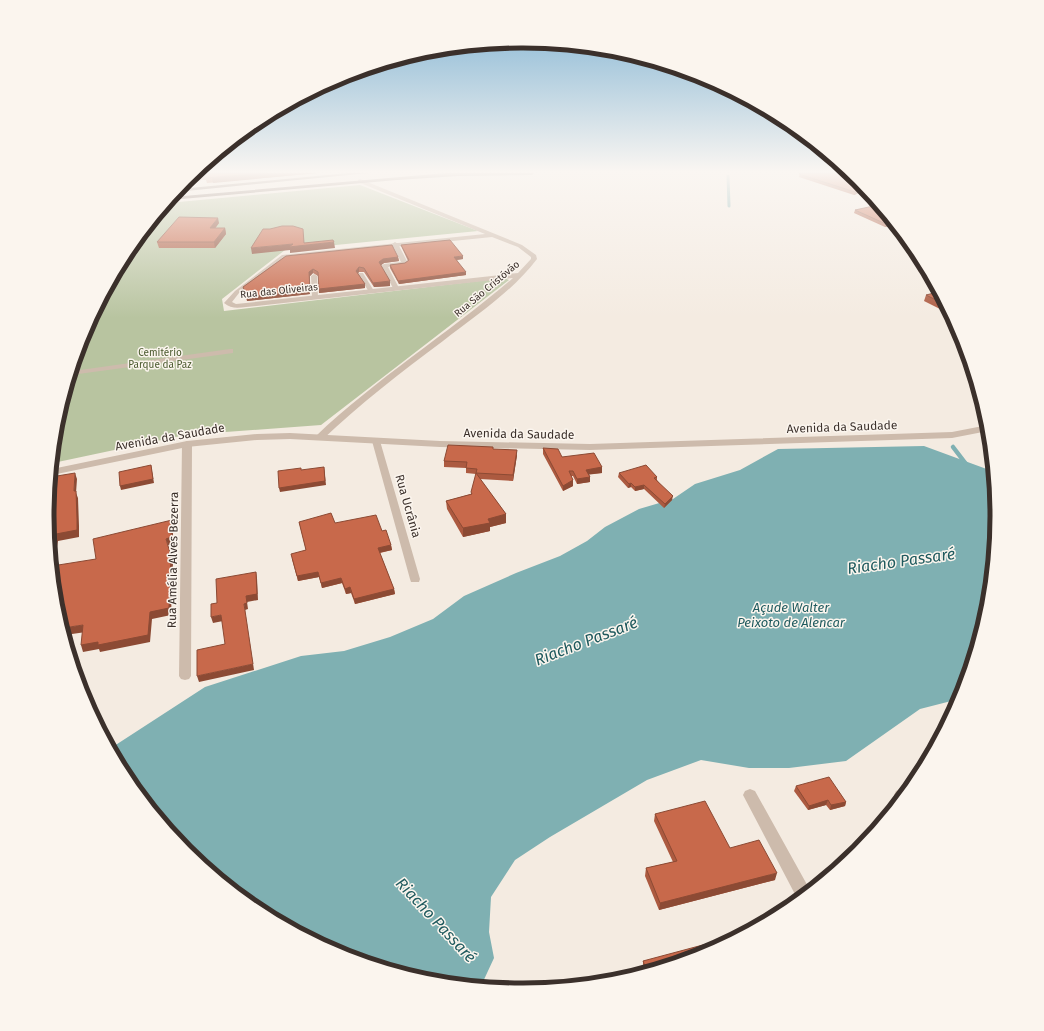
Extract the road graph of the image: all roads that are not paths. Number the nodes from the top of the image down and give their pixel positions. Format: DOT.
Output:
graph roads {
  1 [pos="458,221"];
  2 [pos="492,235"];
  3 [pos="395,244"];
  4 [pos="360,274"];
  5 [pos="520,275"];
  6 [pos="314,276"];
  7 [pos="396,288"];
  8 [pos="371,291"];
  9 [pos="315,298"];
  10 [pos="230,351"];
  11 [pos="76,373"];
  12 [pos="982,430"];
  13 [pos="319,438"];
  14 [pos="376,441"];
  15 [pos="187,444"];
  16 [pos="57,471"];
  17 [pos="415,579"];
  18 [pos="185,676"];
  19 [pos="750,795"];
  20 [pos="801,890"];
  1 -- 2 [label="street, Rua São Cristóvão"];
  2 -- 3 [label="street, Rua das Oliveiras"];
  2 -- 5 [label="street, Rua São Cristóvão"];
  3 -- 7 [label="street"];
  3 -- 9 [label="street, Rua das Oliveiras"];
  4 -- 8 [label="street"];
  5 -- 7 [label="street, Rua das Oliveiras"];
  5 -- 13 [label="street, Rua São Cristóvão"];
  6 -- 9 [label="street"];
  7 -- 8 [label="street, Rua das Oliveiras"];
  8 -- 9 [label="street, Rua das Oliveiras"];
  10 -- 11 [label="street"];
  12 -- 14 [label="street, Avenida da Saudade"];
  13 -- 14 [label="street, Avenida da Saudade"];
  13 -- 15 [label="street, Avenida da Saudade"];
  14 -- 17 [label="street, Rua Ucrânia"];
  15 -- 16 [label="street, Avenida da Saudade"];
  15 -- 18 [label="street, Rua Amélia Alves Bezerra"];
  19 -- 20 [label="street"];
}
